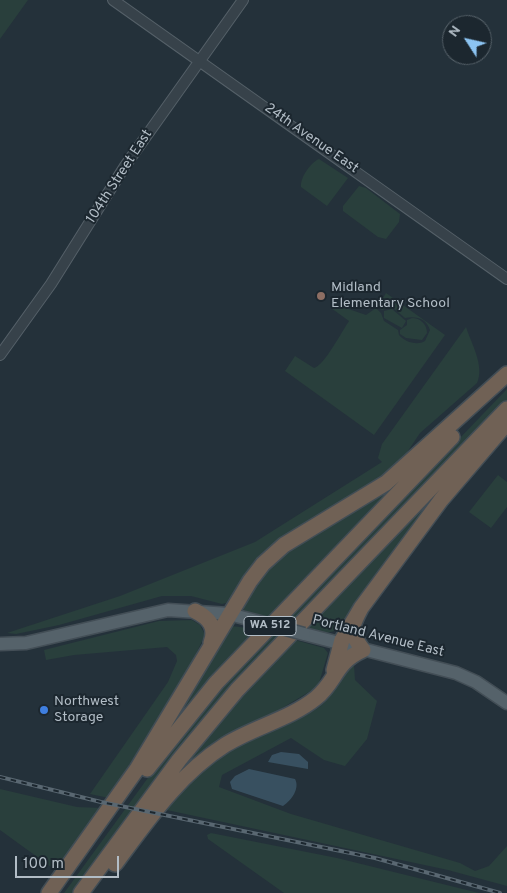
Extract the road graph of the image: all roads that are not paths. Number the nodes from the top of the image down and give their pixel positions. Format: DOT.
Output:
graph roads {
  1 [pos="113,0"];
  2 [pos="242,0"];
  3 [pos="200,60"];
  4 [pos="507,279"];
  5 [pos="0,354"];
  6 [pos="507,374"];
  7 [pos="507,380"];
  8 [pos="507,408"];
  9 [pos="507,424"];
  10 [pos="361,608"];
  11 [pos="195,611"];
  12 [pos="230,614"];
  13 [pos="0,644"];
  14 [pos="341,644"];
  15 [pos="363,650"];
  16 [pos="208,651"];
  17 [pos="331,679"];
  18 [pos="507,703"];
  19 [pos="50,893"];
  20 [pos="56,893"];
  21 [pos="81,893"];
  22 [pos="93,893"];
  1 -- 3 [label="street, 24th Avenue East"];
  2 -- 3 [label="street, 104th Street East"];
  3 -- 4 [label="street, 24th Avenue East"];
  3 -- 5 [label="street, 104th Street East"];
  6 -- 12 [label="highway"];
  7 -- 20 [label="highway, WA 512"];
  8 -- 21 [label="highway, WA 512"];
  9 -- 10 [label="highway"];
  10 -- 14 [label="highway"];
  10 -- 15 [label="highway"];
  11 -- 12 [label="main road, Portland Avenue East"];
  11 -- 13 [label="main road, Portland Avenue East"];
  11 -- 16 [label="highway"];
  12 -- 14 [label="main road, Portland Avenue East, bridge"];
  12 -- 16 [label="highway"];
  14 -- 15 [label="main road, Portland Avenue East"];
  14 -- 17 [label="highway"];
  15 -- 17 [label="highway"];
  15 -- 18 [label="main road, Portland Avenue East"];
  16 -- 19 [label="highway"];
  17 -- 22 [label="highway"];
}
